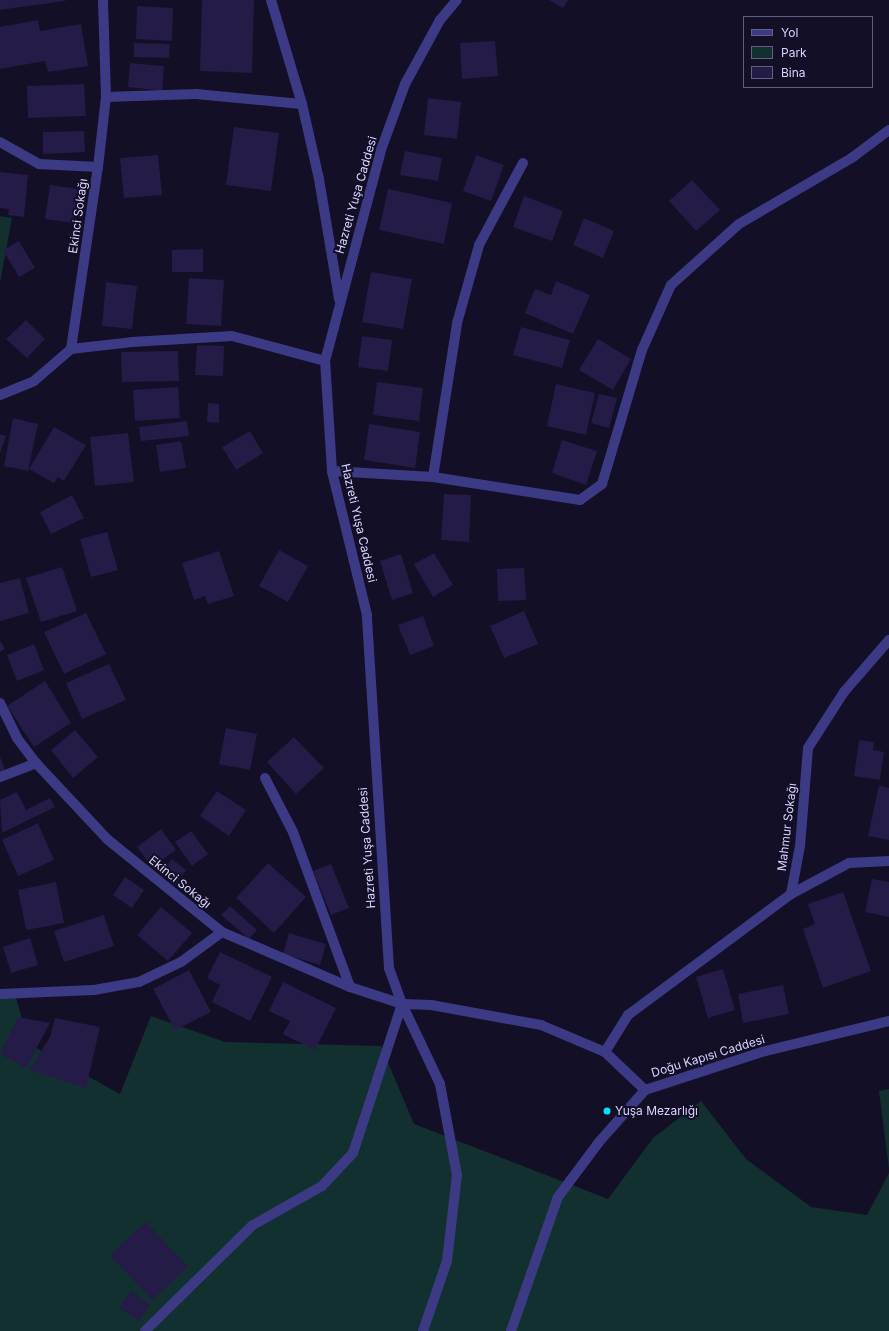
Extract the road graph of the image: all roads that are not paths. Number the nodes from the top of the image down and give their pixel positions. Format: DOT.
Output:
graph roads {
  1 [pos="103,0"];
  2 [pos="271,0"];
  3 [pos="457,0"];
  4 [pos="106,97"];
  5 [pos="302,104"];
  6 [pos="889,130"];
  7 [pos="0,142"];
  8 [pos="523,163"];
  9 [pos="98,167"];
  10 [pos="339,303"];
  11 [pos="71,349"];
  12 [pos="325,361"];
  13 [pos="0,395"];
  14 [pos="332,471"];
  15 [pos="433,477"];
  16 [pos="889,640"];
  17 [pos="0,703"];
  18 [pos="36,763"];
  19 [pos="0,777"];
  20 [pos="265,778"];
  21 [pos="889,862"];
  22 [pos="791,894"];
  23 [pos="222,932"];
  24 [pos="350,987"];
  25 [pos="0,994"];
  26 [pos="402,1004"];
  27 [pos="889,1021"];
  28 [pos="605,1052"];
  29 [pos="645,1090"];
  30 [pos="145,1331"];
  31 [pos="423,1331"];
  32 [pos="510,1331"];
  1 -- 4 [label="street, Ekinci Sokağı"];
  2 -- 5 [label="street"];
  3 -- 10 [label="street, Hazreti Yuşa Caddesi"];
  4 -- 5 [label="street"];
  4 -- 9 [label="street, Ekinci Sokağı"];
  5 -- 10 [label="street"];
  6 -- 15 [label="street"];
  7 -- 9 [label="street"];
  8 -- 15 [label="street"];
  9 -- 11 [label="street, Ekinci Sokağı"];
  10 -- 12 [label="street, Hazreti Yuşa Caddesi"];
  11 -- 12 [label="street"];
  11 -- 13 [label="street"];
  12 -- 14 [label="street, Hazreti Yuşa Caddesi"];
  14 -- 15 [label="street"];
  14 -- 26 [label="street, Hazreti Yuşa Caddesi"];
  16 -- 22 [label="street, Mahmur Sokağı"];
  17 -- 18 [label="street, Ekinci Sokağı"];
  18 -- 19 [label="street"];
  18 -- 23 [label="street, Ekinci Sokağı"];
  20 -- 24 [label="street"];
  21 -- 22 [label="street"];
  22 -- 28 [label="street"];
  23 -- 24 [label="street, Ekinci Sokağı"];
  23 -- 25 [label="street"];
  24 -- 26 [label="street, Ekinci Sokağı"];
  26 -- 28 [label="street"];
  26 -- 30 [label="street"];
  26 -- 31 [label="street, Hazreti Yuşa Caddesi"];
  27 -- 29 [label="street, Doğu Kapısı Caddesi"];
  28 -- 29 [label="street"];
  29 -- 32 [label="street, Doğu Kapısı Caddesi"];
}
